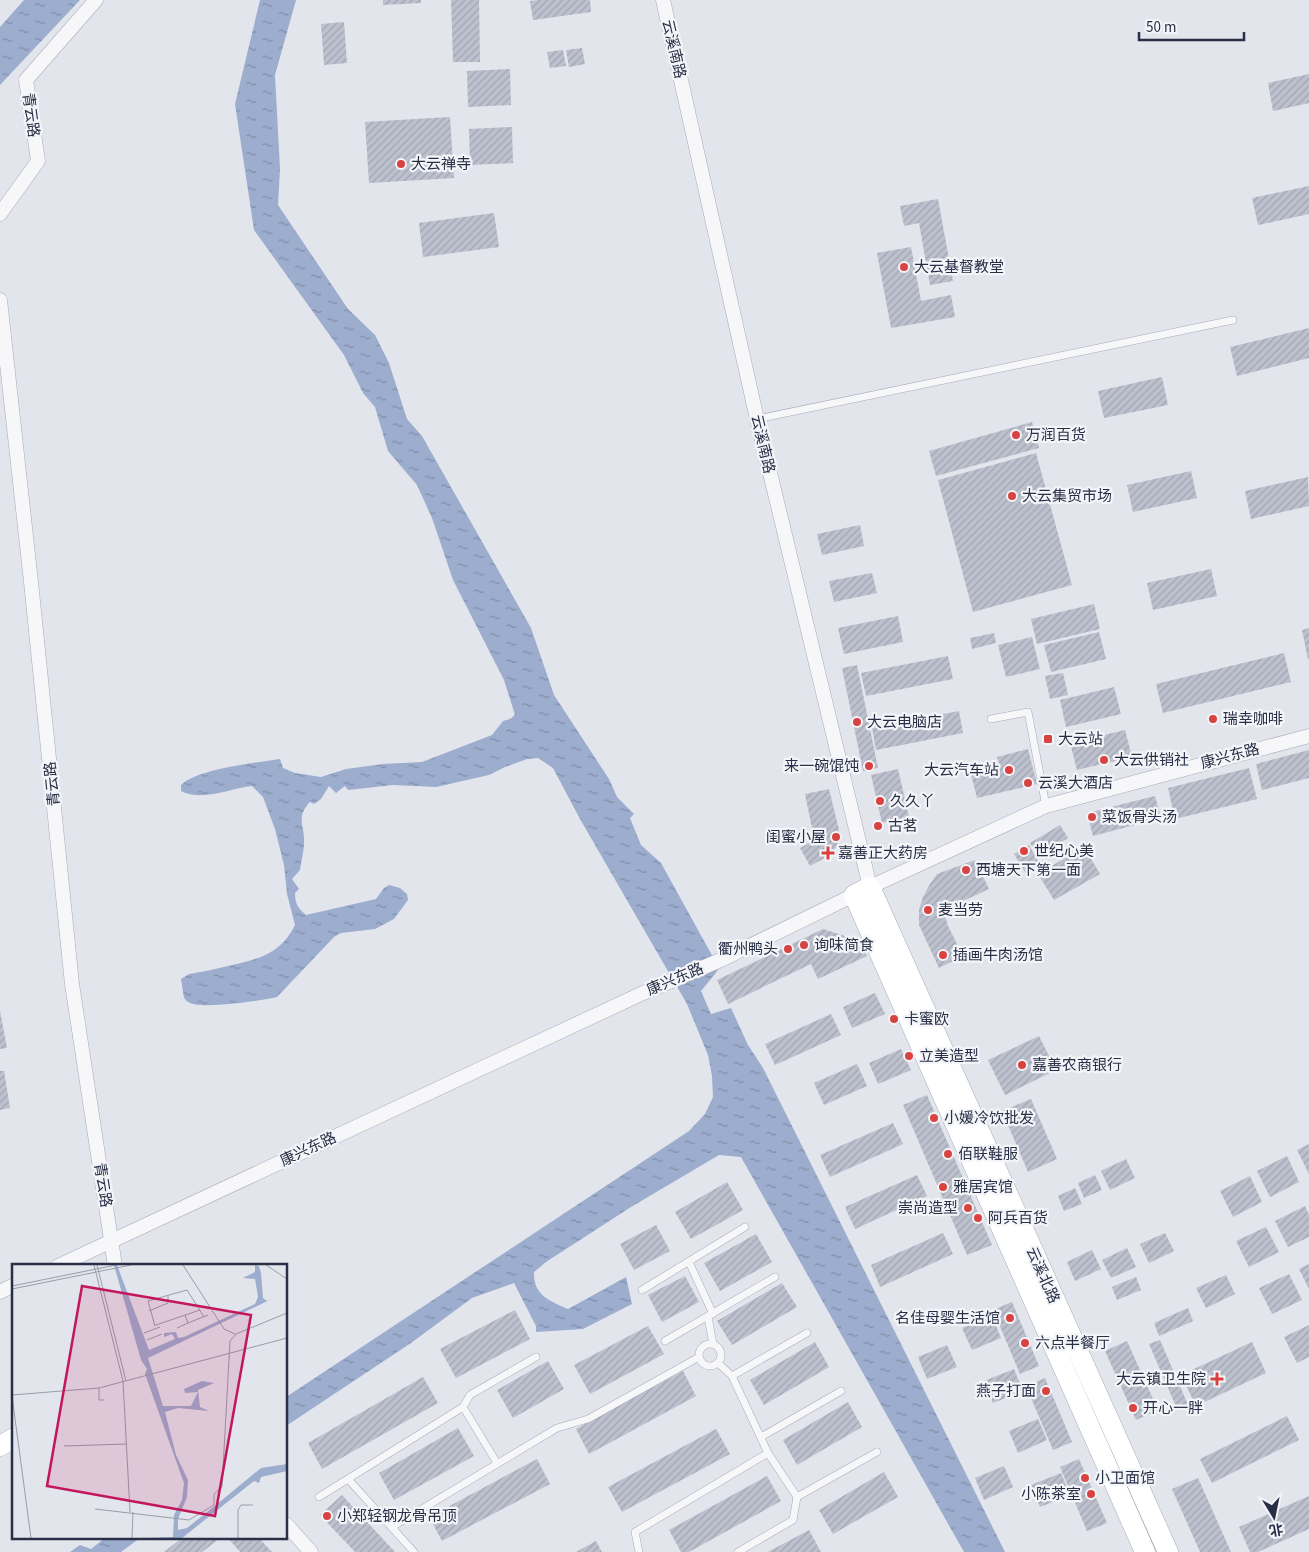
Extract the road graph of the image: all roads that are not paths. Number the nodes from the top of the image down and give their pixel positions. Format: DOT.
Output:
graph roads {
  1 [pos="96,0"];
  2 [pos="662,0"];
  3 [pos="0,214"];
  4 [pos="0,300"];
  5 [pos="1233,320"];
  6 [pos="757,419"];
  7 [pos="991,719"];
  8 [pos="1309,736"];
  9 [pos="1046,806"];
  10 [pos="862,891"];
  11 [pos="745,1227"];
  12 [pos="112,1242"];
  13 [pos="689,1262"];
  14 [pos="62,1264"];
  15 [pos="115,1264"];
  16 [pos="775,1277"];
  17 [pos="12,1287"];
  18 [pos="642,1290"];
  19 [pos="0,1292"];
  20 [pos="711,1315"];
  21 [pos="807,1333"];
  22 [pos="664,1341"];
  23 [pos="713,1344"];
  24 [pos="536,1357"];
  25 [pos="699,1357"];
  26 [pos="718,1363"];
  27 [pos="732,1376"];
  28 [pos="841,1391"];
  29 [pos="464,1407"];
  30 [pos="761,1437"];
  31 [pos="12,1439"];
  32 [pos="0,1446"];
  33 [pos="877,1452"];
  34 [pos="768,1453"];
  35 [pos="497,1464"];
  36 [pos="348,1479"];
  37 [pos="319,1497"];
  38 [pos="797,1497"];
  39 [pos="288,1526"];
  40 [pos="392,1526"];
  41 [pos="312,1552"];
  42 [pos="414,1552"];
  43 [pos="639,1552"];
  44 [pos="738,1552"];
  45 [pos="1144,1552"];
  46 [pos="1168,1552"];
  1 -- 3 [label="street, 青云路"];
  2 -- 6 [label="street, 云溪南路"];
  4 -- 12 [label="street, 青云路"];
  5 -- 6 [label="lane"];
  6 -- 10 [label="street, 云溪南路"];
  7 -- 9 [label="lane"];
  8 -- 9 [label="street, 康兴东路"];
  9 -- 10 [label="street, 康兴东路"];
  10 -- 12 [label="street, 康兴东路"];
  10 -- 45 [label="street, 云溪北路"];
  10 -- 46 [label="street, 云溪北路"];
  11 -- 13 [label="lane"];
  12 -- 14 [label="street, 康兴东路"];
  12 -- 15 [label="street, 青云路"];
  13 -- 18 [label="lane"];
  13 -- 20 [label="lane"];
  16 -- 20 [label="lane"];
  17 -- 19 [label="street"];
  20 -- 22 [label="lane"];
  20 -- 23 [label="lane"];
  21 -- 27 [label="lane"];
  23 -- 25 [label="lane"];
  23 -- 26 [label="lane"];
  24 -- 29 [label="lane"];
  25 -- 26 [label="lane"];
  25 -- 35 [label="lane"];
  26 -- 27 [label="lane"];
  27 -- 30 [label="lane"];
  28 -- 30 [label="lane"];
  29 -- 35 [label="lane"];
  29 -- 36 [label="lane"];
  30 -- 34 [label="lane"];
  31 -- 32 [label="street"];
  33 -- 38 [label="lane"];
  34 -- 38 [label="lane"];
  34 -- 43 [label="lane"];
  35 -- 40 [label="lane"];
  36 -- 37 [label="lane"];
  36 -- 40 [label="lane"];
  38 -- 44 [label="lane"];
  39 -- 41 [label="street"];
  40 -- 42 [label="lane"];
}
